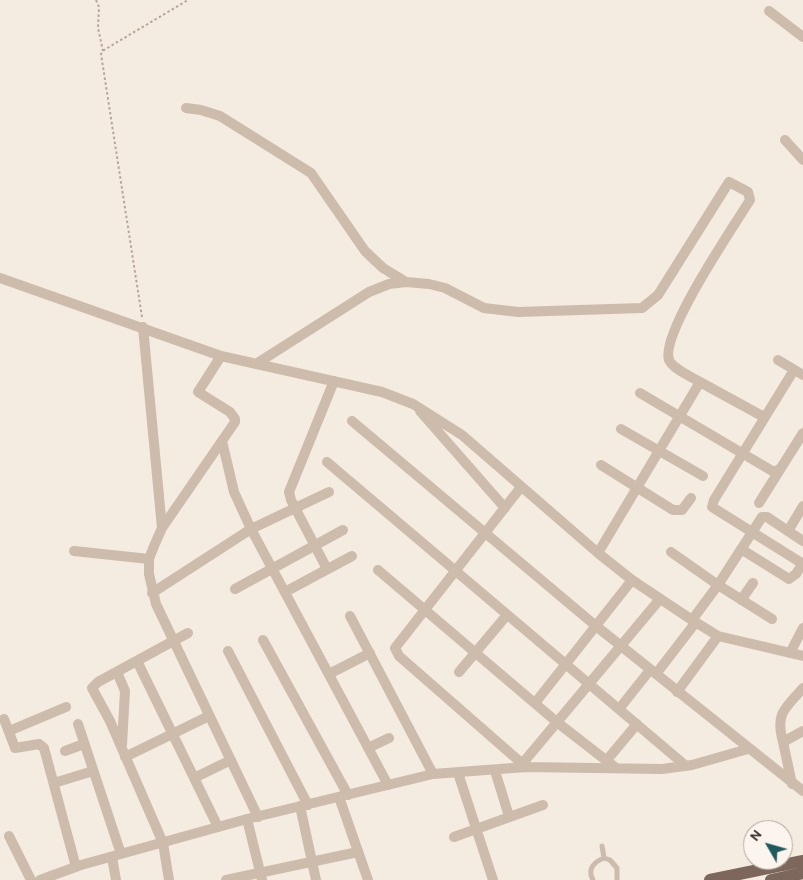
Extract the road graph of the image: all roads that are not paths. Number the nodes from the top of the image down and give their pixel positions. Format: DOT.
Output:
graph roads {
  1 [pos="769,11"];
  2 [pos="803,37"];
  3 [pos="186,108"];
  4 [pos="785,140"];
  5 [pos="802,156"];
  6 [pos="0,278"];
  7 [pos="406,282"];
  8 [pos="144,327"];
  9 [pos="221,356"];
  10 [pos="778,360"];
  11 [pos="256,364"];
  12 [pos="799,373"];
  13 [pos="334,381"];
  14 [pos="700,382"];
  15 [pos="640,393"];
  16 [pos="413,404"];
  17 [pos="679,417"];
  18 [pos="764,417"];
  19 [pos="352,420"];
  20 [pos="621,429"];
  21 [pos="803,434"];
  22 [pos="222,441"];
  23 [pos="659,451"];
  24 [pos="740,454"];
  25 [pos="328,462"];
  26 [pos="601,465"];
  27 [pos="781,468"];
  28 [pos="703,476"];
  29 [pos="521,487"];
  30 [pos="637,487"];
  31 [pos="329,492"];
  32 [pos="691,498"];
  33 [pos="759,503"];
  34 [pos="803,506"];
  35 [pos="295,508"];
  36 [pos="505,508"];
  37 [pos="162,528"];
  38 [pos="251,529"];
  39 [pos="343,530"];
  40 [pos="788,531"];
  41 [pos="485,532"];
  42 [pos="752,532"];
  43 [pos="803,542"];
  44 [pos="314,545"];
  45 [pos="741,549"];
  46 [pos="74,551"];
  47 [pos="671,552"];
  48 [pos="598,553"];
  49 [pos="352,556"];
  50 [pos="149,559"];
  51 [pos="803,564"];
  52 [pos="272,568"];
  53 [pos="327,569"];
  54 [pos="378,570"];
  55 [pos="454,570"];
  56 [pos="632,580"];
  57 [pos="753,583"];
  58 [pos="718,586"];
  59 [pos="234,589"];
  60 [pos="285,592"];
  61 [pos="152,593"];
  62 [pos="660,599"];
  63 [pos="741,600"];
  64 [pos="424,609"];
  65 [pos="507,615"];
  66 [pos="350,616"];
  67 [pos="772,619"];
  68 [pos="694,621"];
  69 [pos="596,626"];
  70 [pos="803,628"];
  71 [pos="188,633"];
  72 [pos="718,636"];
  73 [pos="263,640"];
  74 [pos="173,642"];
  75 [pos="621,646"];
  76 [pos="228,651"];
  77 [pos="475,653"];
  78 [pos="790,653"];
  79 [pos="370,654"];
  80 [pos="803,656"];
  81 [pos="138,661"];
  82 [pos="566,665"];
  83 [pos="117,672"];
  84 [pos="459,672"];
  85 [pos="653,672"];
  86 [pos="329,674"];
  87 [pos="589,685"];
  88 [pos="803,688"];
  89 [pos="677,692"];
  90 [pos="534,703"];
  91 [pos="66,707"];
  92 [pos="619,709"];
  93 [pos="209,716"];
  94 [pos="4,719"];
  95 [pos="558,723"];
  96 [pos="78,724"];
  97 [pos="636,724"];
  98 [pos="9,731"];
  99 [pos="803,731"];
  100 [pos="172,733"];
  101 [pos="389,738"];
  102 [pos="783,742"];
  103 [pos="84,744"];
  104 [pos="368,748"];
  105 [pos="748,749"];
  106 [pos="66,751"];
  107 [pos="123,752"];
  108 [pos="231,760"];
  109 [pos="606,761"];
  110 [pos="524,766"];
  111 [pos="686,766"];
  112 [pos="616,768"];
  113 [pos="495,770"];
  114 [pos="93,771"];
  115 [pos="458,773"];
  116 [pos="433,774"];
  117 [pos="194,778"];
  118 [pos="54,783"];
  119 [pos="792,784"];
  120 [pos="388,785"];
  121 [pos="803,791"];
  122 [pos="344,796"];
  123 [pos="543,805"];
  124 [pos="304,806"];
  125 [pos="509,816"];
  126 [pos="258,817"];
  127 [pos="247,819"];
  128 [pos="218,828"];
  129 [pos="476,828"];
  130 [pos="9,836"];
  131 [pos="454,837"];
  132 [pos="164,843"];
  133 [pos="602,846"];
  134 [pos="358,852"];
  135 [pos="116,856"];
  136 [pos="604,858"];
  137 [pos="312,861"];
  138 [pos="803,861"];
  139 [pos="76,867"];
  140 [pos="803,873"];
  141 [pos="261,876"];
  142 [pos="31,880"];
  143 [pos="40,880"];
  144 [pos="116,880"];
  145 [pos="170,880"];
  146 [pos="226,880"];
  147 [pos="316,880"];
  148 [pos="368,880"];
  149 [pos="494,880"];
  150 [pos="593,880"];
  151 [pos="616,880"];
  152 [pos="710,880"];
  153 [pos="771,880"];
  1 -- 2 [label="street"];
  3 -- 7 [label="street"];
  4 -- 5 [label="street"];
  6 -- 8 [label="street"];
  7 -- 11 [label="street"];
  7 -- 14 [label="street"];
  8 -- 9 [label="street"];
  8 -- 37 [label="street"];
  9 -- 11 [label="street"];
  9 -- 22 [label="street"];
  10 -- 12 [label="street"];
  11 -- 13 [label="street"];
  12 -- 18 [label="street"];
  13 -- 16 [label="street"];
  13 -- 35 [label="street"];
  14 -- 17 [label="street"];
  14 -- 18 [label="street"];
  15 -- 17 [label="street"];
  16 -- 29 [label="street"];
  16 -- 36 [label="street"];
  17 -- 23 [label="street"];
  17 -- 24 [label="street"];
  18 -- 24 [label="street"];
  19 -- 41 [label="street"];
  20 -- 23 [label="street"];
  21 -- 27 [label="street"];
  22 -- 37 [label="street"];
  22 -- 38 [label="street"];
  23 -- 28 [label="street"];
  23 -- 30 [label="street"];
  24 -- 27 [label="street"];
  24 -- 42 [label="street"];
  25 -- 55 [label="street"];
  26 -- 30 [label="street"];
  27 -- 33 [label="street"];
  29 -- 36 [label="street"];
  29 -- 48 [label="street"];
  30 -- 32 [label="street"];
  30 -- 48 [label="street"];
  31 -- 35 [label="street"];
  34 -- 40 [label="street"];
  35 -- 38 [label="street"];
  35 -- 44 [label="street"];
  36 -- 41 [label="street"];
  37 -- 50 [label="street"];
  38 -- 52 [label="street"];
  38 -- 61 [label="street"];
  39 -- 44 [label="street"];
  40 -- 42 [label="street"];
  40 -- 43 [label="street"];
  41 -- 55 [label="street"];
  41 -- 69 [label="street"];
  42 -- 45 [label="street"];
  42 -- 51 [label="street"];
  44 -- 52 [label="street"];
  44 -- 53 [label="street"];
  45 -- 51 [label="street"];
  45 -- 58 [label="street"];
  46 -- 50 [label="street"];
  47 -- 58 [label="street"];
  48 -- 56 [label="street"];
  49 -- 53 [label="street"];
  50 -- 61 [label="street"];
  52 -- 59 [label="street"];
  52 -- 60 [label="street"];
  53 -- 60 [label="street"];
  54 -- 64 [label="street"];
  55 -- 64 [label="street"];
  55 -- 65 [label="street"];
  56 -- 62 [label="street"];
  56 -- 69 [label="street"];
  57 -- 63 [label="street"];
  58 -- 63 [label="street"];
  58 -- 68 [label="street"];
  60 -- 86 [label="street"];
  61 -- 74 [label="street"];
  62 -- 68 [label="street"];
  62 -- 75 [label="street"];
  63 -- 67 [label="street"];
  64 -- 77 [label="street"];
  64 -- 110 [label="street"];
  65 -- 77 [label="street"];
  65 -- 82 [label="street"];
  66 -- 79 [label="street"];
  68 -- 72 [label="street"];
  68 -- 85 [label="street"];
  69 -- 75 [label="street"];
  69 -- 82 [label="street"];
  70 -- 78 [label="street"];
  71 -- 74 [label="street"];
  72 -- 78 [label="street"];
  72 -- 89 [label="street"];
  73 -- 122 [label="street"];
  74 -- 81 [label="street"];
  74 -- 93 [label="street"];
  75 -- 85 [label="street"];
  75 -- 87 [label="street"];
  76 -- 124 [label="street"];
  77 -- 84 [label="street"];
  77 -- 90 [label="street"];
  78 -- 80 [label="street"];
  79 -- 86 [label="street"];
  79 -- 116 [label="street"];
  81 -- 83 [label="street"];
  81 -- 100 [label="street"];
  82 -- 87 [label="street"];
  82 -- 90 [label="street"];
  83 -- 107 [label="street"];
  83 -- 107 [label="street"];
  85 -- 89 [label="street"];
  85 -- 92 [label="street"];
  86 -- 104 [label="street"];
  87 -- 92 [label="street"];
  87 -- 95 [label="street"];
  88 -- 102 [label="street"];
  89 -- 105 [label="street"];
  90 -- 95 [label="street"];
  91 -- 98 [label="street"];
  92 -- 97 [label="street"];
  93 -- 100 [label="street"];
  93 -- 108 [label="street"];
  94 -- 98 [label="street"];
  95 -- 109 [label="street"];
  95 -- 110 [label="street"];
  96 -- 103 [label="street"];
  97 -- 109 [label="street"];
  97 -- 111 [label="street"];
  98 -- 118 [label="street"];
  99 -- 102 [label="street"];
  100 -- 107 [label="street"];
  100 -- 117 [label="street"];
  101 -- 104 [label="street"];
  102 -- 119 [label="street"];
  103 -- 106 [label="street"];
  103 -- 114 [label="street"];
  104 -- 120 [label="street"];
  105 -- 111 [label="street"];
  105 -- 119 [label="street"];
  107 -- 132 [label="street"];
  108 -- 117 [label="street"];
  108 -- 126 [label="street"];
  109 -- 112 [label="street"];
  110 -- 112 [label="street"];
  110 -- 113 [label="street"];
  111 -- 112 [label="street"];
  113 -- 115 [label="street"];
  113 -- 125 [label="street"];
  114 -- 118 [label="street"];
  114 -- 135 [label="street"];
  115 -- 116 [label="street"];
  115 -- 129 [label="street"];
  116 -- 120 [label="street"];
  117 -- 128 [label="street"];
  118 -- 139 [label="street"];
  119 -- 121 [label="street"];
  120 -- 122 [label="street"];
  122 -- 124 [label="street"];
  122 -- 134 [label="street"];
  123 -- 125 [label="street"];
  124 -- 126 [label="street"];
  124 -- 137 [label="street"];
  125 -- 129 [label="street"];
  126 -- 127 [label="street"];
  127 -- 128 [label="street"];
  127 -- 141 [label="street"];
  128 -- 132 [label="street"];
  129 -- 131 [label="street"];
  129 -- 149 [label="street"];
  130 -- 142 [label="street"];
  132 -- 135 [label="street"];
  132 -- 145 [label="street"];
  133 -- 136 [label="lane"];
  134 -- 137 [label="street"];
  134 -- 148 [label="street"];
  135 -- 139 [label="street"];
  135 -- 144 [label="street"];
  136 -- 150 [label="lane"];
  136 -- 151 [label="lane"];
  137 -- 141 [label="street"];
  137 -- 147 [label="street"];
  138 -- 152 [label="main road"];
  139 -- 143 [label="street"];
  140 -- 153 [label="main road"];
  141 -- 146 [label="street"];
}
